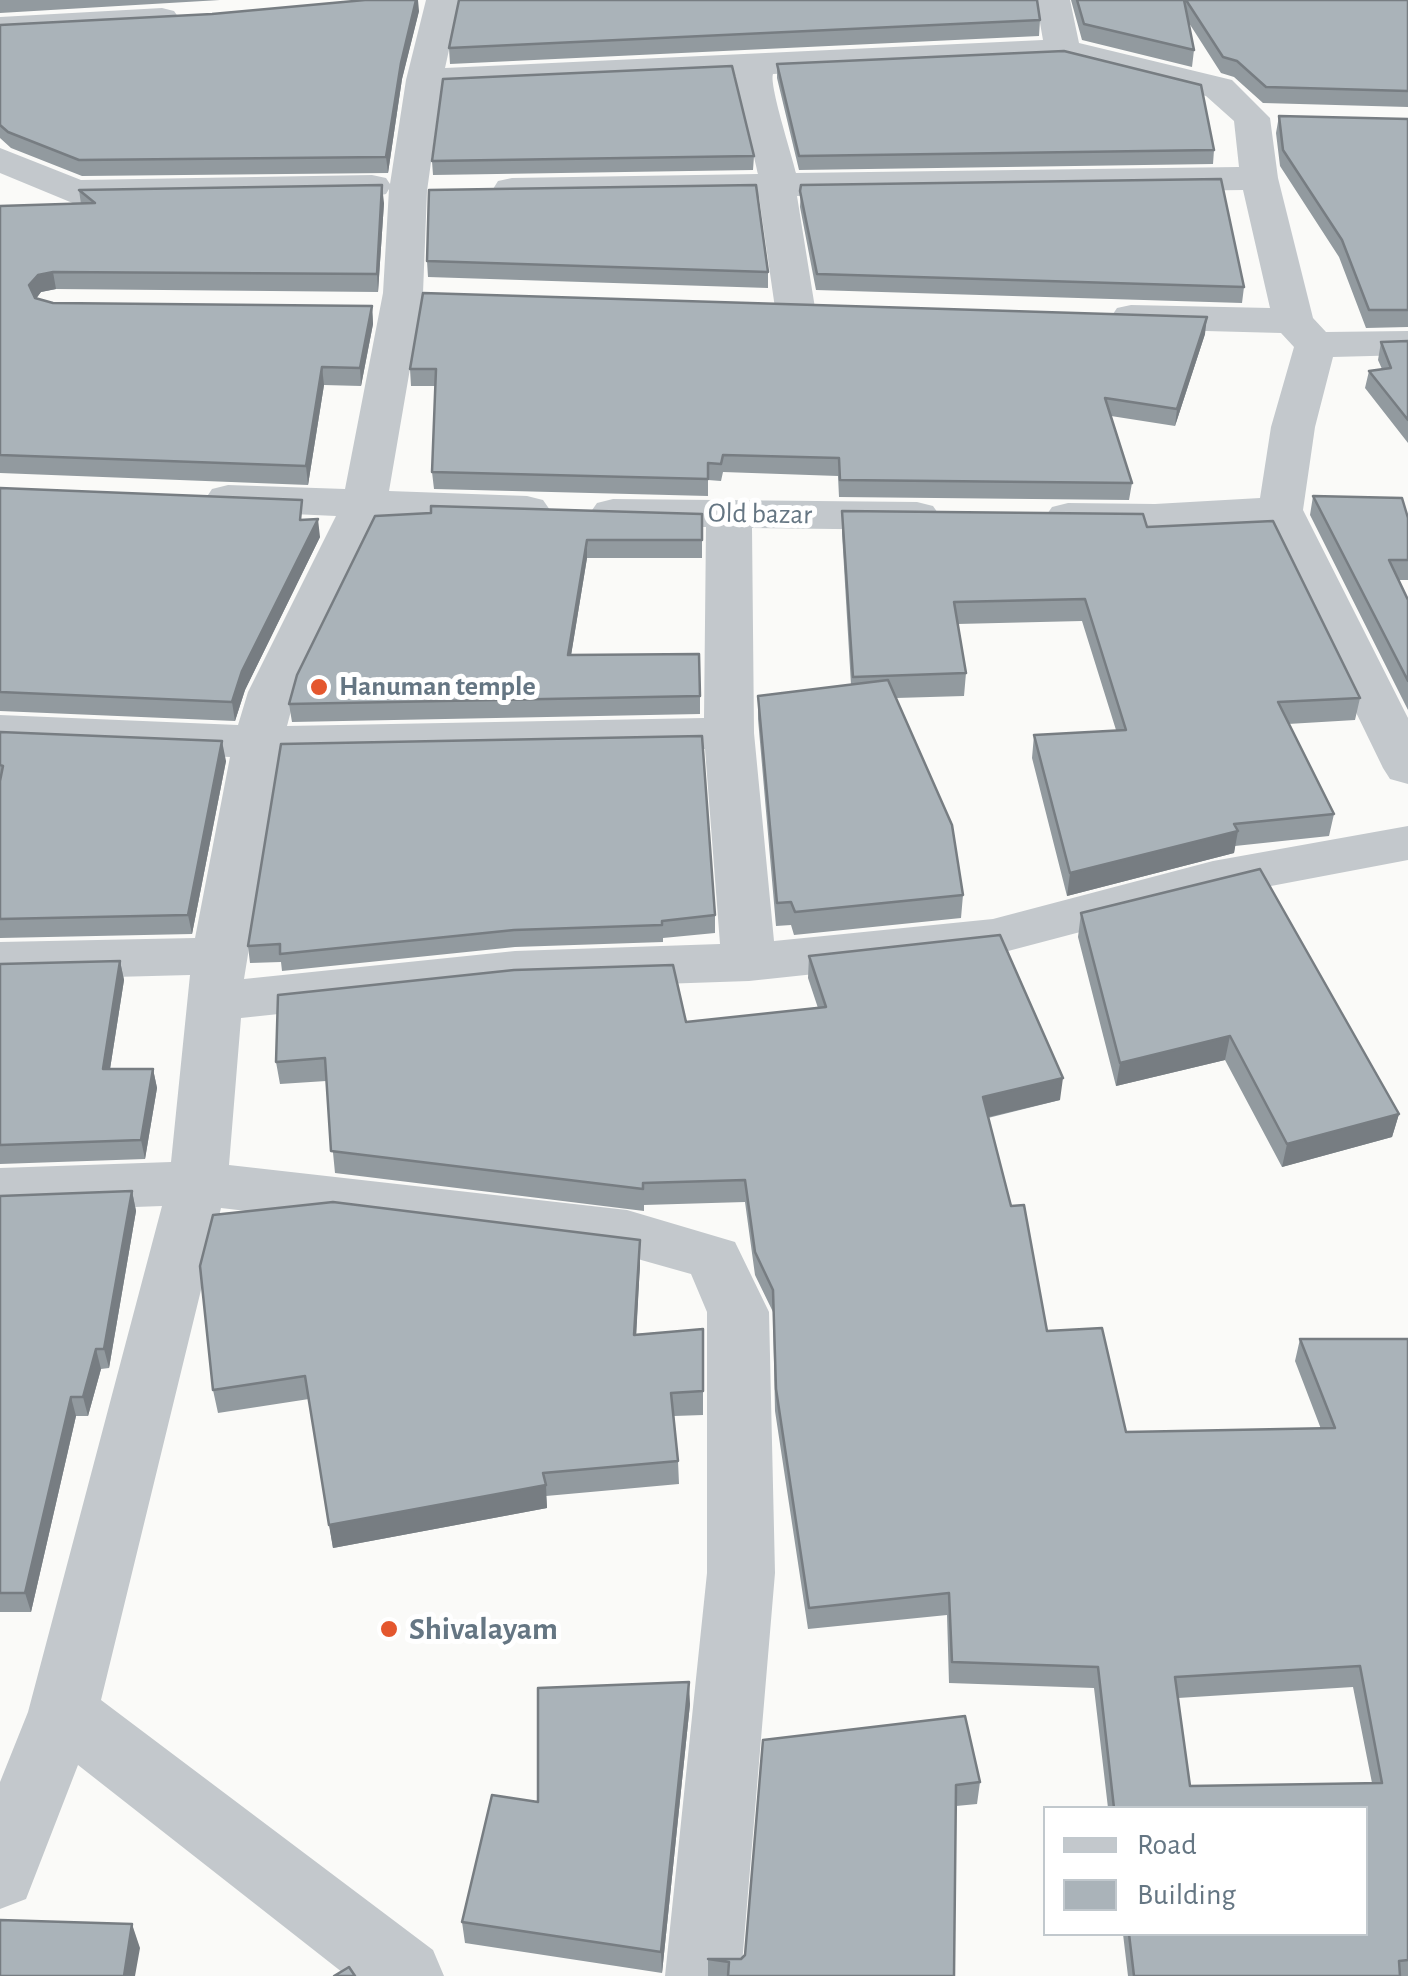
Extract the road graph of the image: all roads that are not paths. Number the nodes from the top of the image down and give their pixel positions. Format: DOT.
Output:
graph roads {
  1 [pos="443,0"];
  2 [pos="1054,0"];
  3 [pos="195,16"];
  4 [pos="0,27"];
  5 [pos="1063,50"];
  6 [pos="758,64"];
  7 [pos="424,80"];
  8 [pos="1252,118"];
  9 [pos="1291,118"];
  10 [pos="0,159"];
  11 [pos="1259,178"];
  12 [pos="779,183"];
  13 [pos="441,191"];
  14 [pos="749,306"];
  15 [pos="1094,316"];
  16 [pos="1304,333"];
  17 [pos="1408,344"];
  18 [pos="190,496"];
  19 [pos="366,502"];
  20 [pos="1280,510"];
  21 [pos="730,514"];
  22 [pos="957,516"];
  23 [pos="1036,517"];
  24 [pos="0,731"];
  25 [pos="729,733"];
  26 [pos="258,742"];
  27 [pos="1408,768"];
  28 [pos="1408,843"];
  29 [pos="0,961"];
  30 [pos="749,962"];
  31 [pos="217,979"];
  32 [pos="198,1183"];
  33 [pos="0,1190"];
  34 [pos="63,1712"];
  35 [pos="0,1876"];
  36 [pos="406,1976"];
  37 [pos="702,1976"];
  1 -- 7 [label="street"];
  2 -- 5 [label="street"];
  3 -- 4 [label="street"];
  5 -- 6 [label="street"];
  5 -- 8 [label="street"];
  6 -- 7 [label="street"];
  6 -- 12 [label="street"];
  7 -- 13 [label="street"];
  8 -- 9 [label="street"];
  8 -- 11 [label="street"];
  10 -- 13 [label="street"];
  11 -- 12 [label="street"];
  11 -- 16 [label="street"];
  12 -- 13 [label="street"];
  12 -- 14 [label="street"];
  13 -- 19 [label="street"];
  15 -- 16 [label="street"];
  16 -- 17 [label="street"];
  16 -- 20 [label="street"];
  18 -- 19 [label="street, Old bazar"];
  19 -- 21 [label="street, Old bazar"];
  19 -- 26 [label="street"];
  20 -- 23 [label="street"];
  20 -- 27 [label="street"];
  21 -- 22 [label="street, Old bazar"];
  21 -- 25 [label="street"];
  24 -- 26 [label="street"];
  25 -- 26 [label="street"];
  25 -- 30 [label="street"];
  26 -- 31 [label="street"];
  28 -- 30 [label="street"];
  29 -- 31 [label="street"];
  30 -- 31 [label="street"];
  31 -- 32 [label="street"];
  32 -- 33 [label="street"];
  32 -- 34 [label="street"];
  32 -- 37 [label="street"];
  34 -- 35 [label="street"];
  34 -- 36 [label="street"];
}
